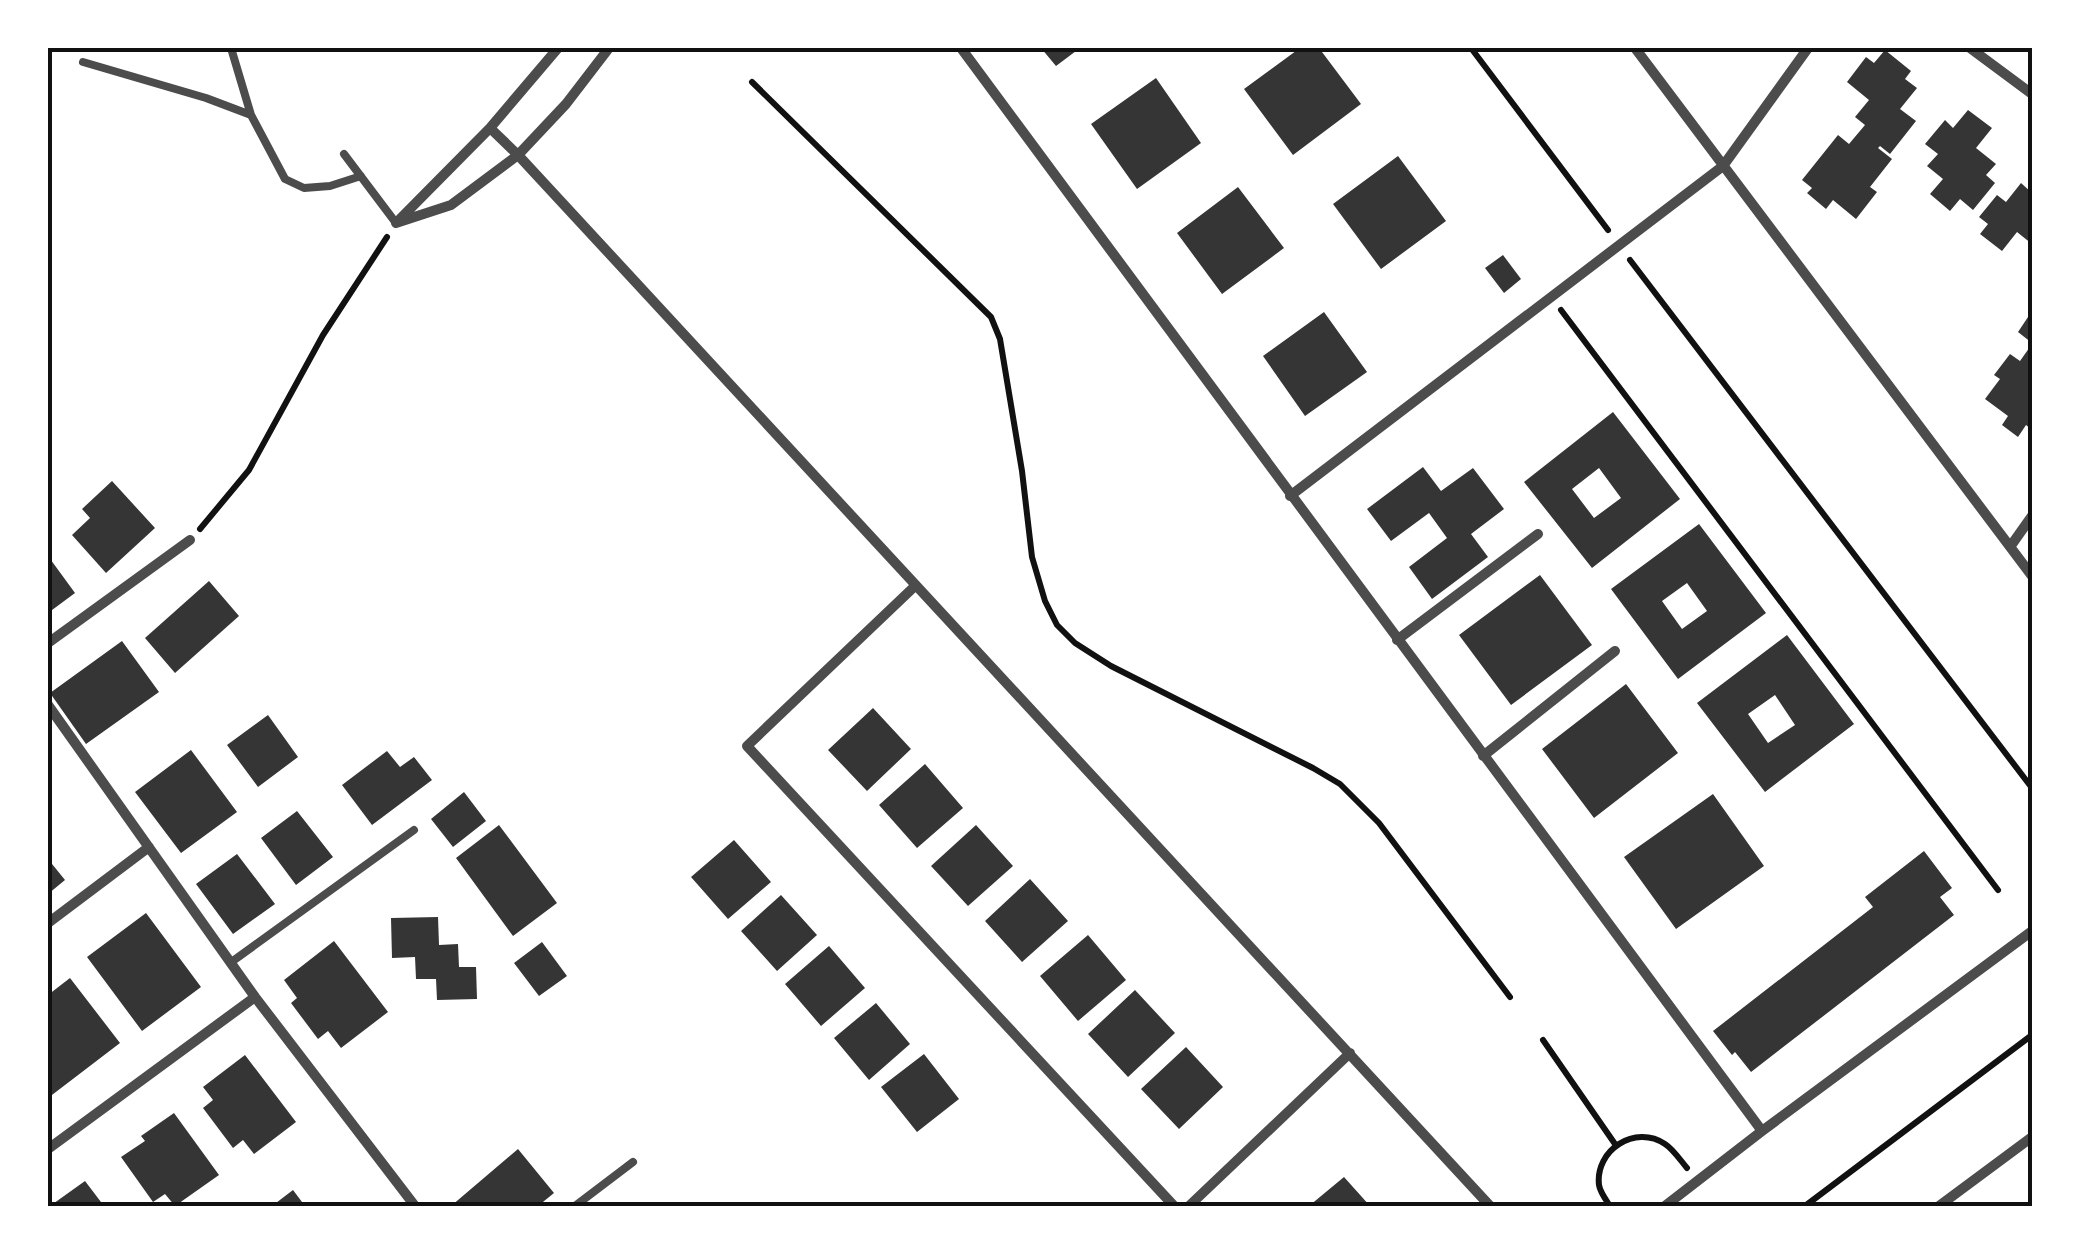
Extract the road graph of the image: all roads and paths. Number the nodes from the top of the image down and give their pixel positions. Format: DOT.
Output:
graph roads {
  1 [pos="231,48"];
  2 [pos="558,48"];
  3 [pos="608,48"];
  4 [pos="960,48"];
  5 [pos="1471,48"];
  6 [pos="1635,48"];
  7 [pos="1808,48"];
  8 [pos="1970,48"];
  9 [pos="83,62"];
  10 [pos="752,82"];
  11 [pos="2032,94"];
  12 [pos="251,115"];
  13 [pos="490,128"];
  14 [pos="344,154"];
  15 [pos="518,155"];
  16 [pos="1724,166"];
  17 [pos="361,176"];
  18 [pos="396,223"];
  19 [pos="1619,244"];
  20 [pos="1552,296"];
  21 [pos="1290,496"];
  22 [pos="2032,516"];
  23 [pos="1538,534"];
  24 [pos="190,540"];
  25 [pos="2010,546"];
  26 [pos="2032,576"];
  27 [pos="915,586"];
  28 [pos="1398,640"];
  29 [pos="48,643"];
  30 [pos="1616,652"];
  31 [pos="48,706"];
  32 [pos="1483,756"];
  33 [pos="2032,788"];
  34 [pos="414,830"];
  35 [pos="148,848"];
  36 [pos="1998,890"];
  37 [pos="48,923"];
  38 [pos="2032,930"];
  39 [pos="230,963"];
  40 [pos="255,997"];
  41 [pos="1510,997"];
  42 [pos="2032,1035"];
  43 [pos="1544,1040"];
  44 [pos="1350,1053"];
  45 [pos="1762,1131"];
  46 [pos="2032,1137"];
  47 [pos="1615,1144"];
  48 [pos="48,1149"];
  49 [pos="633,1162"];
  50 [pos="1698,1180"];
  51 [pos="415,1206"];
  52 [pos="575,1206"];
  53 [pos="1174,1206"];
  54 [pos="1190,1206"];
  55 [pos="1490,1206"];
  56 [pos="1610,1206"];
  57 [pos="1665,1206"];
  58 [pos="1806,1206"];
  59 [pos="1939,1206"];
  1 -- 12 [label="lane"];
  2 -- 13 [label="street"];
  3 -- 15 [label="street"];
  4 -- 21 [label="street"];
  5 -- 19 [label="path"];
  6 -- 16 [label="street"];
  7 -- 16 [label="street"];
  8 -- 11 [label="street"];
  9 -- 12 [label="lane"];
  10 -- 41 [label="path"];
  12 -- 17 [label="lane"];
  13 -- 15 [label="street"];
  13 -- 18 [label="street"];
  14 -- 17 [label="lane"];
  15 -- 18 [label="street"];
  15 -- 27 [label="street"];
  16 -- 19 [label="street"];
  16 -- 25 [label="street"];
  17 -- 18 [label="lane"];
  18 -- 24 [label="path"];
  19 -- 20 [label="street"];
  19 -- 33 [label="path"];
  20 -- 21 [label="street"];
  20 -- 36 [label="path"];
  21 -- 28 [label="street"];
  22 -- 25 [label="street"];
  23 -- 28 [label="street"];
  24 -- 29 [label="street"];
  25 -- 26 [label="street"];
  27 -- 44 [label="street"];
  27 -- 53 [label="street"];
  28 -- 32 [label="street"];
  30 -- 32 [label="street"];
  31 -- 35 [label="street"];
  32 -- 45 [label="street"];
  34 -- 39 [label="lane"];
  35 -- 37 [label="street"];
  35 -- 39 [label="street"];
  38 -- 45 [label="street"];
  39 -- 40 [label="street"];
  40 -- 48 [label="street"];
  40 -- 51 [label="street"];
  42 -- 58 [label="path"];
  43 -- 47 [label="path"];
  44 -- 54 [label="street"];
  44 -- 55 [label="street"];
  45 -- 50 [label="street"];
  46 -- 59 [label="street"];
  47 -- 50 [label="path"];
  47 -- 56 [label="path"];
  49 -- 52 [label="lane"];
  50 -- 57 [label="street"];
}
